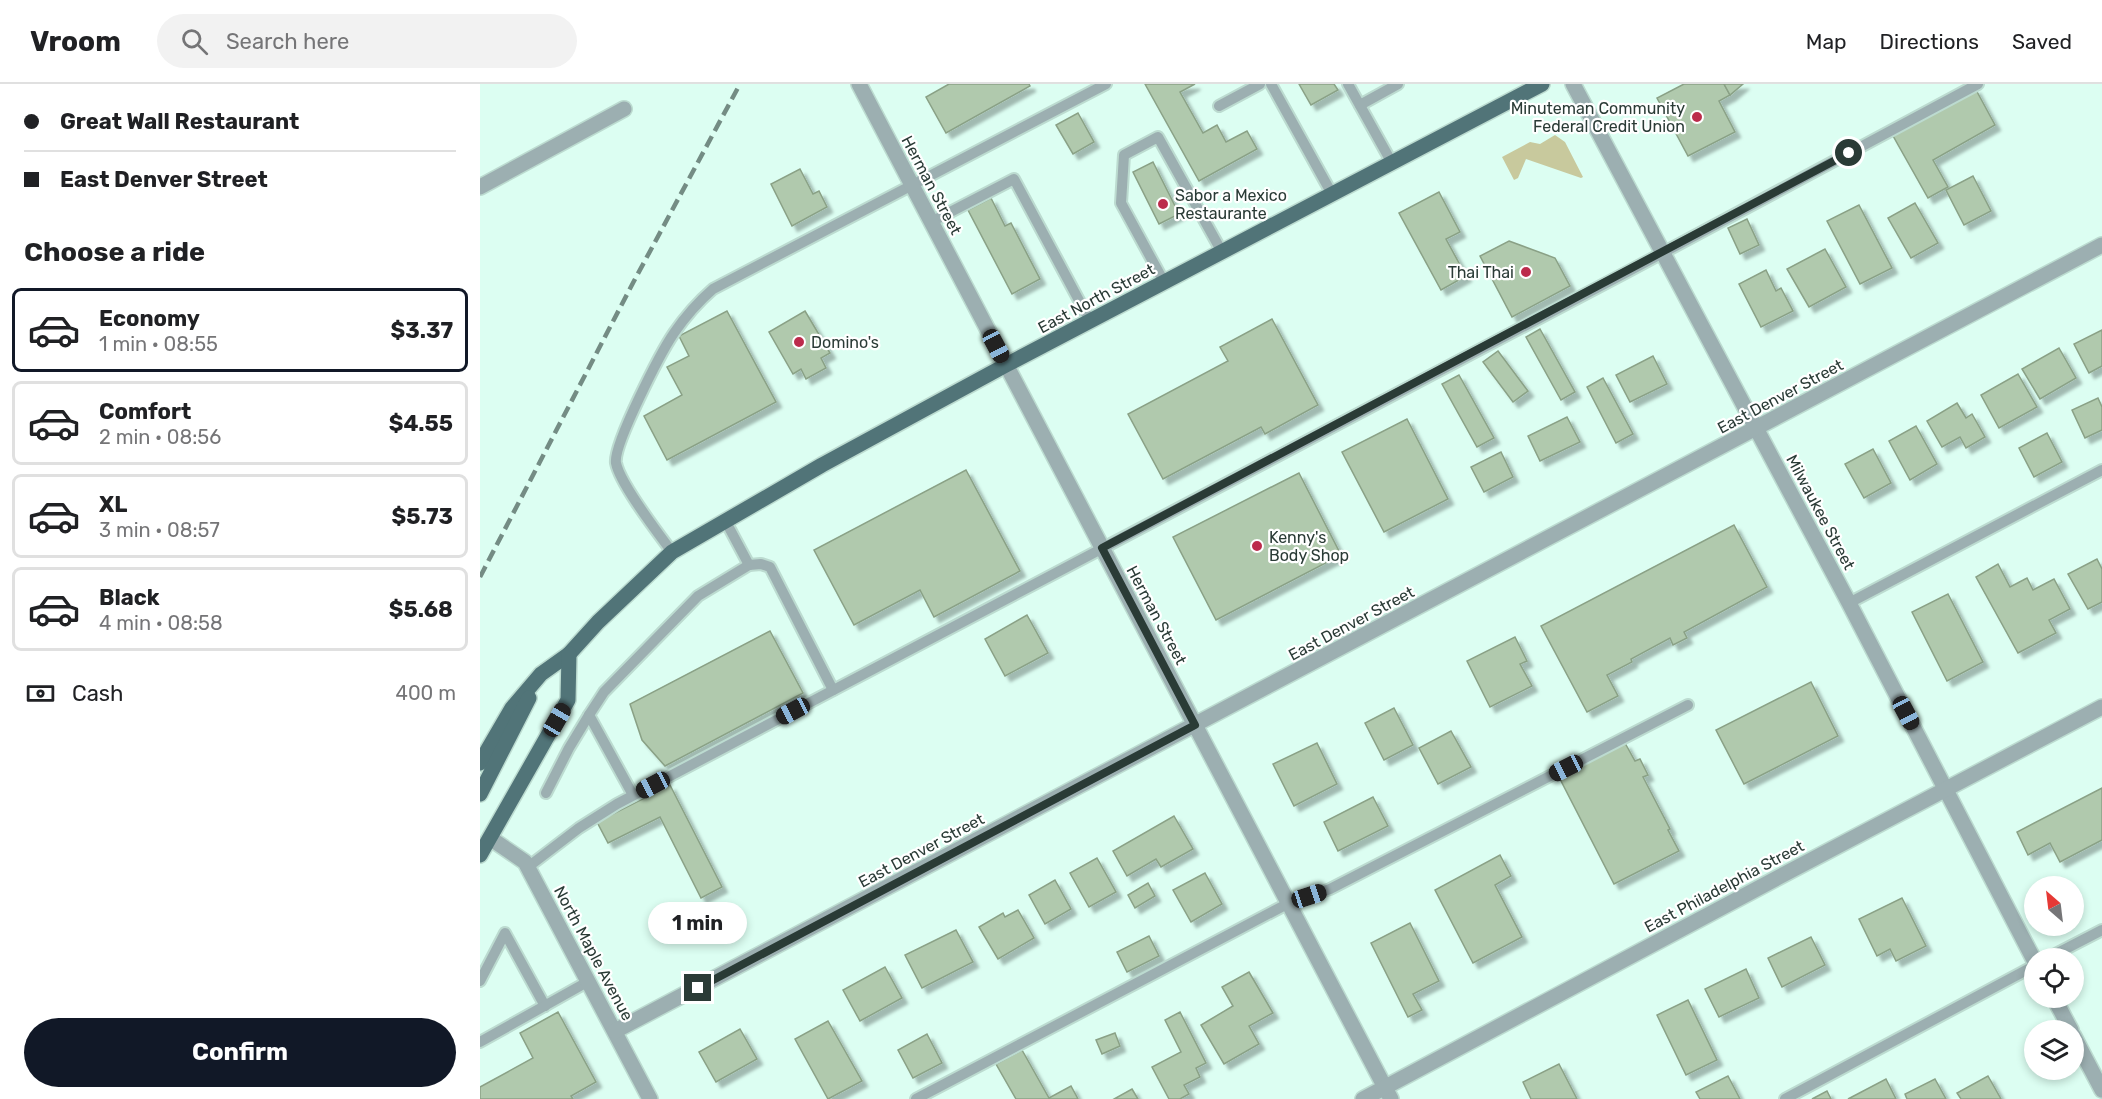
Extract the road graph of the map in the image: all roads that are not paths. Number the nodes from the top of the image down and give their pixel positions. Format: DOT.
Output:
graph roads {
  1 [pos="859,84"];
  2 [pos="1106,84"];
  3 [pos="1260,84"];
  4 [pos="1271,84"];
  5 [pos="1348,84"];
  6 [pos="1398,84"];
  7 [pos="1542,84"];
  8 [pos="1573,84"];
  9 [pos="1978,84"];
  10 [pos="1360,105"];
  11 [pos="1219,106"];
  12 [pos="624,110"];
  13 [pos="1392,163"];
  14 [pos="912,186"];
  15 [pos="480,187"];
  16 [pos="1332,194"];
  17 [pos="931,222"];
  18 [pos="2102,245"];
  19 [pos="1222,252"];
  20 [pos="1663,253"];
  21 [pos="1164,282"];
  22 [pos="1090,321"];
  23 [pos="1006,365"];
  24 [pos="1757,429"];
  25 [pos="2102,470"];
  26 [pos="725,520"];
  27 [pos="1102,548"];
  28 [pos="672,552"];
  29 [pos="749,564"];
  30 [pos="1849,603"];
  31 [pos="569,654"];
  32 [pos="541,674"];
  33 [pos="834,690"];
  34 [pos="1688,705"];
  35 [pos="2102,707"];
  36 [pos="589,715"];
  37 [pos="1195,725"];
  38 [pos="480,762"];
  39 [pos="1946,790"];
  40 [pos="546,793"];
  41 [pos="480,794"];
  42 [pos="633,795"];
  43 [pos="485,834"];
  44 [pos="480,855"];
  45 [pos="528,867"];
  46 [pos="1289,903"];
  47 [pos="2102,930"];
  48 [pos="2028,948"];
  49 [pos="2067,948"];
  50 [pos="2024,971"];
  51 [pos="480,981"];
  52 [pos="589,981"];
  53 [pos="545,1006"];
  54 [pos="615,1031"];
  55 [pos="480,1042"];
  56 [pos="2084,1056"];
  57 [pos="2102,1090"];
  58 [pos="1388,1093"];
  59 [pos="650,1099"];
  60 [pos="916,1099"];
  61 [pos="1363,1099"];
  62 [pos="1785,1099"];
  1 -- 14 [label="street, Herman Street"];
  2 -- 14 [label="lane"];
  3 -- 11 [label="lane"];
  4 -- 16 [label="lane"];
  5 -- 10 [label="lane"];
  6 -- 10 [label="lane"];
  7 -- 13 [label="main road, East North Street"];
  8 -- 20 [label="street, Milwaukee Street"];
  9 -- 20 [label="lane"];
  10 -- 13 [label="lane"];
  12 -- 15 [label="street"];
  13 -- 16 [label="main road, East North Street"];
  14 -- 17 [label="street, Herman Street"];
  14 -- 28 [label="lane"];
  16 -- 19 [label="main road, East North Street"];
  17 -- 22 [label="lane"];
  17 -- 23 [label="street, Herman Street"];
  18 -- 24 [label="street, East Denver Street"];
  19 -- 21 [label="main road, East North Street"];
  19 -- 21 [label="lane"];
  20 -- 24 [label="street, Milwaukee Street"];
  20 -- 27 [label="lane"];
  21 -- 22 [label="main road, East North Street"];
  22 -- 23 [label="main road, East North Street"];
  23 -- 26 [label="main road, East North Street"];
  23 -- 27 [label="street, Herman Street"];
  24 -- 30 [label="street, Milwaukee Street"];
  24 -- 37 [label="street, East Denver Street"];
  25 -- 30 [label="lane"];
  26 -- 28 [label="main road, East North Street"];
  26 -- 29 [label="lane"];
  27 -- 33 [label="lane"];
  27 -- 37 [label="street, Herman Street"];
  28 -- 31 [label="main road, East North Street"];
  29 -- 33 [label="lane"];
  29 -- 36 [label="lane"];
  30 -- 39 [label="street, Milwaukee Street"];
  31 -- 32 [label="main road, East North Street"];
  31 -- 43 [label="main road"];
  32 -- 38 [label="main road, East North Street"];
  32 -- 41 [label="main road"];
  33 -- 42 [label="lane"];
  34 -- 46 [label="lane"];
  35 -- 39 [label="street, East Philadelphia Street"];
  36 -- 40 [label="lane"];
  36 -- 42 [label="lane"];
  37 -- 46 [label="street, Herman Street"];
  37 -- 54 [label="street, East Denver Street"];
  39 -- 48 [label="street, Milwaukee Street"];
  39 -- 58 [label="street, East Philadelphia Street"];
  42 -- 45 [label="lane"];
  43 -- 44 [label="main road"];
  43 -- 45 [label="street, North Maple Avenue"];
  45 -- 52 [label="street, North Maple Avenue"];
  46 -- 58 [label="street, Herman Street"];
  46 -- 60 [label="lane"];
  47 -- 49 [label="lane"];
  50 -- 62 [label="lane"];
  51 -- 53 [label="lane"];
  52 -- 53 [label="lane"];
  52 -- 54 [label="street, North Maple Avenue"];
  53 -- 55 [label="lane"];
  54 -- 59 [label="street, North Maple Avenue"];
  56 -- 57 [label="street"];
  58 -- 61 [label="street, East Philadelphia Street"];
}
